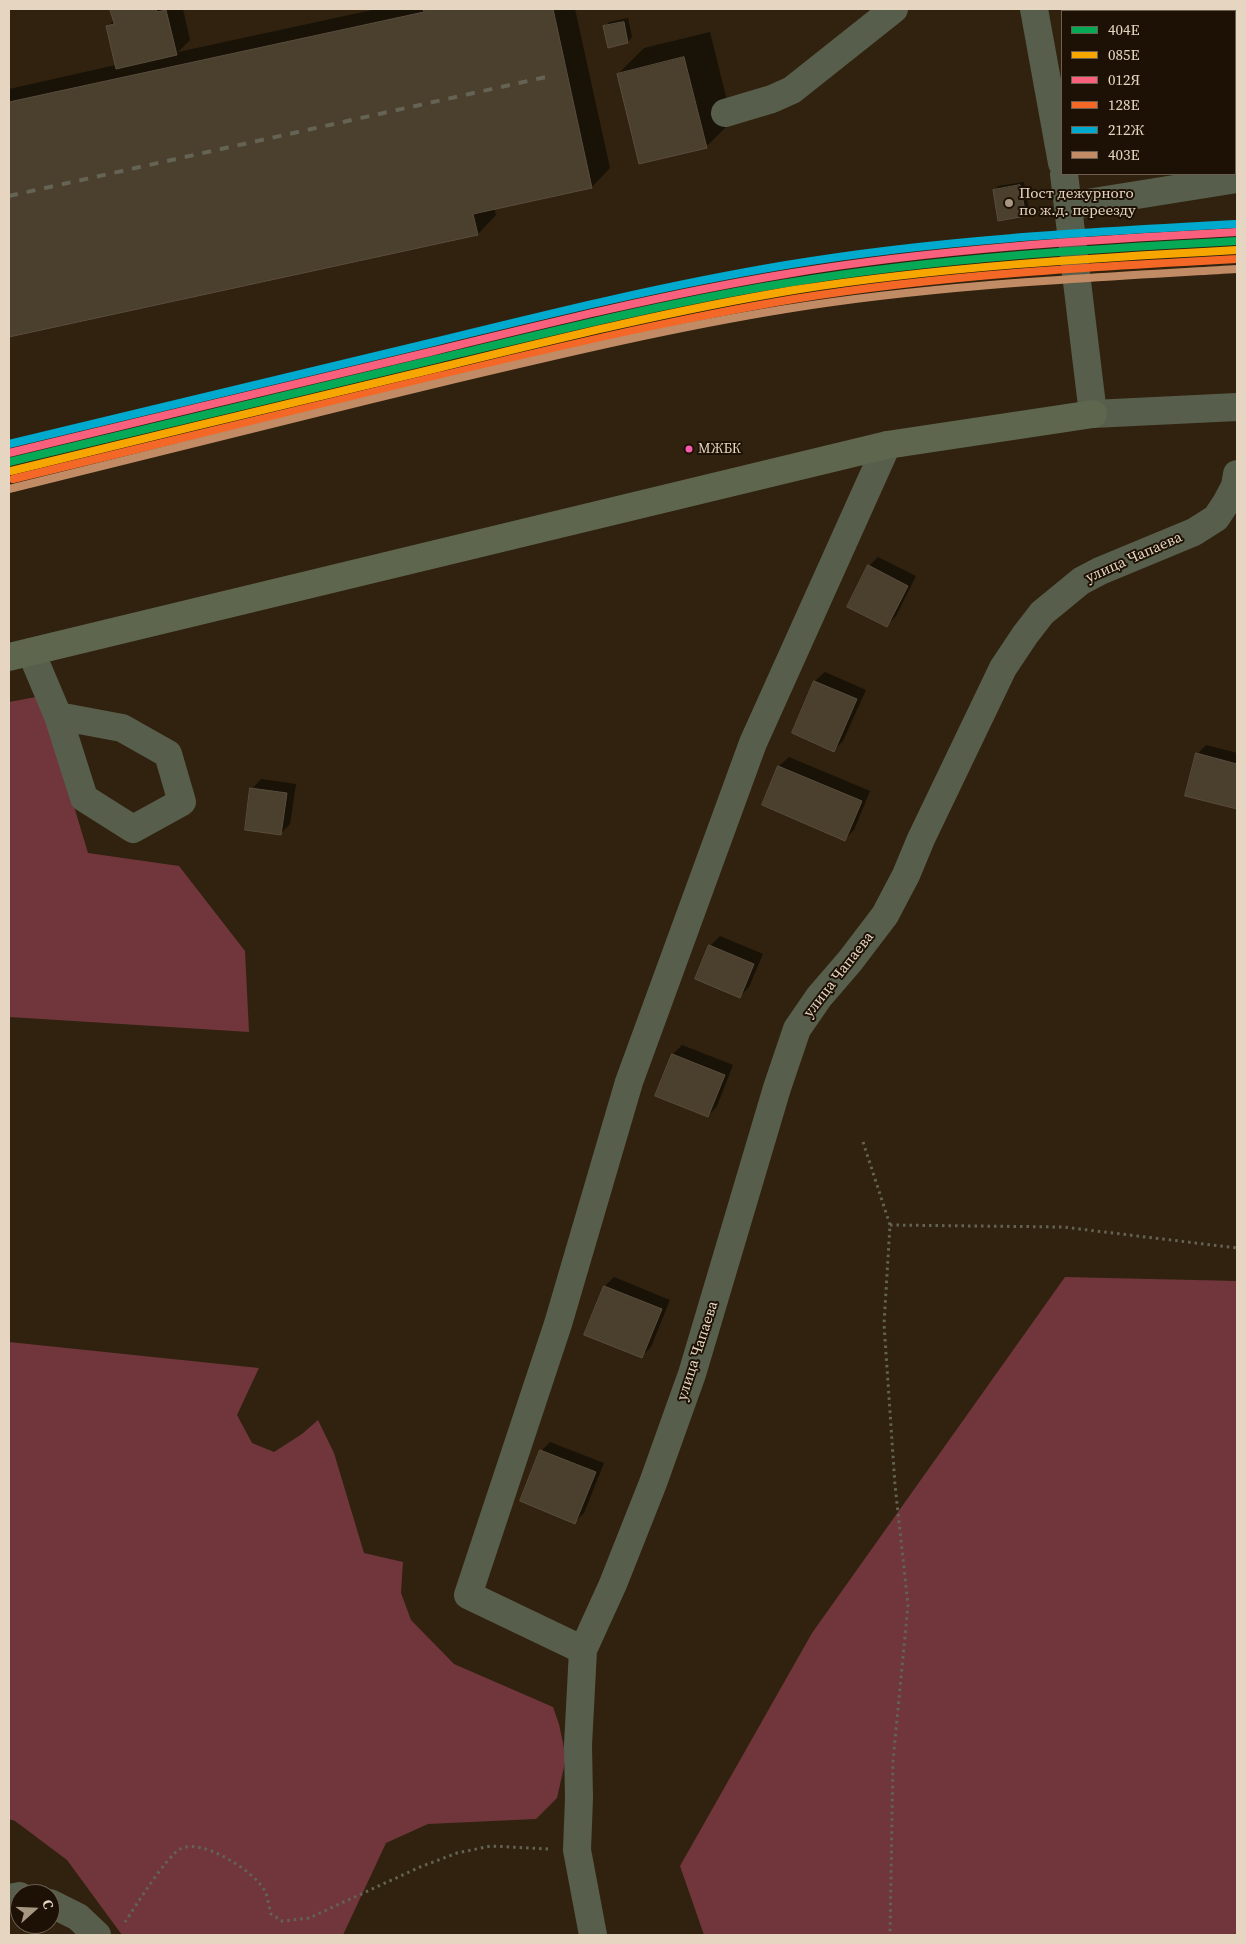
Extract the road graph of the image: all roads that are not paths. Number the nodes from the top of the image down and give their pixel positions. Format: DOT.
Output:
graph roads {
  1 [pos="894,9"];
  2 [pos="1034,9"];
  3 [pos="725,113"];
  4 [pos="1061,158"];
  5 [pos="1064,175"];
  6 [pos="1237,179"];
  7 [pos="1068,206"];
  8 [pos="1237,408"];
  9 [pos="1093,414"];
  10 [pos="887,444"];
  11 [pos="1237,474"];
  12 [pos="20,655"];
  13 [pos="58,716"];
  14 [pos="583,1650"];
  15 [pos="60,1908"];
  16 [pos="109,1932"];
  17 [pos="593,1935"];
  1 -- 3 [label="street"];
  2 -- 4 [label="street"];
  5 -- 7 [label="street"];
  6 -- 7 [label="street"];
  7 -- 9 [label="street"];
  8 -- 9 [label="street"];
  9 -- 10 [label="main road"];
  10 -- 12 [label="main road"];
  10 -- 14 [label="street"];
  11 -- 14 [label="street, улица Чапаева"];
  12 -- 13 [label="street"];
  13 -- 13 [label="street"];
  14 -- 17 [label="street"];
  15 -- 16 [label="street"];
}
